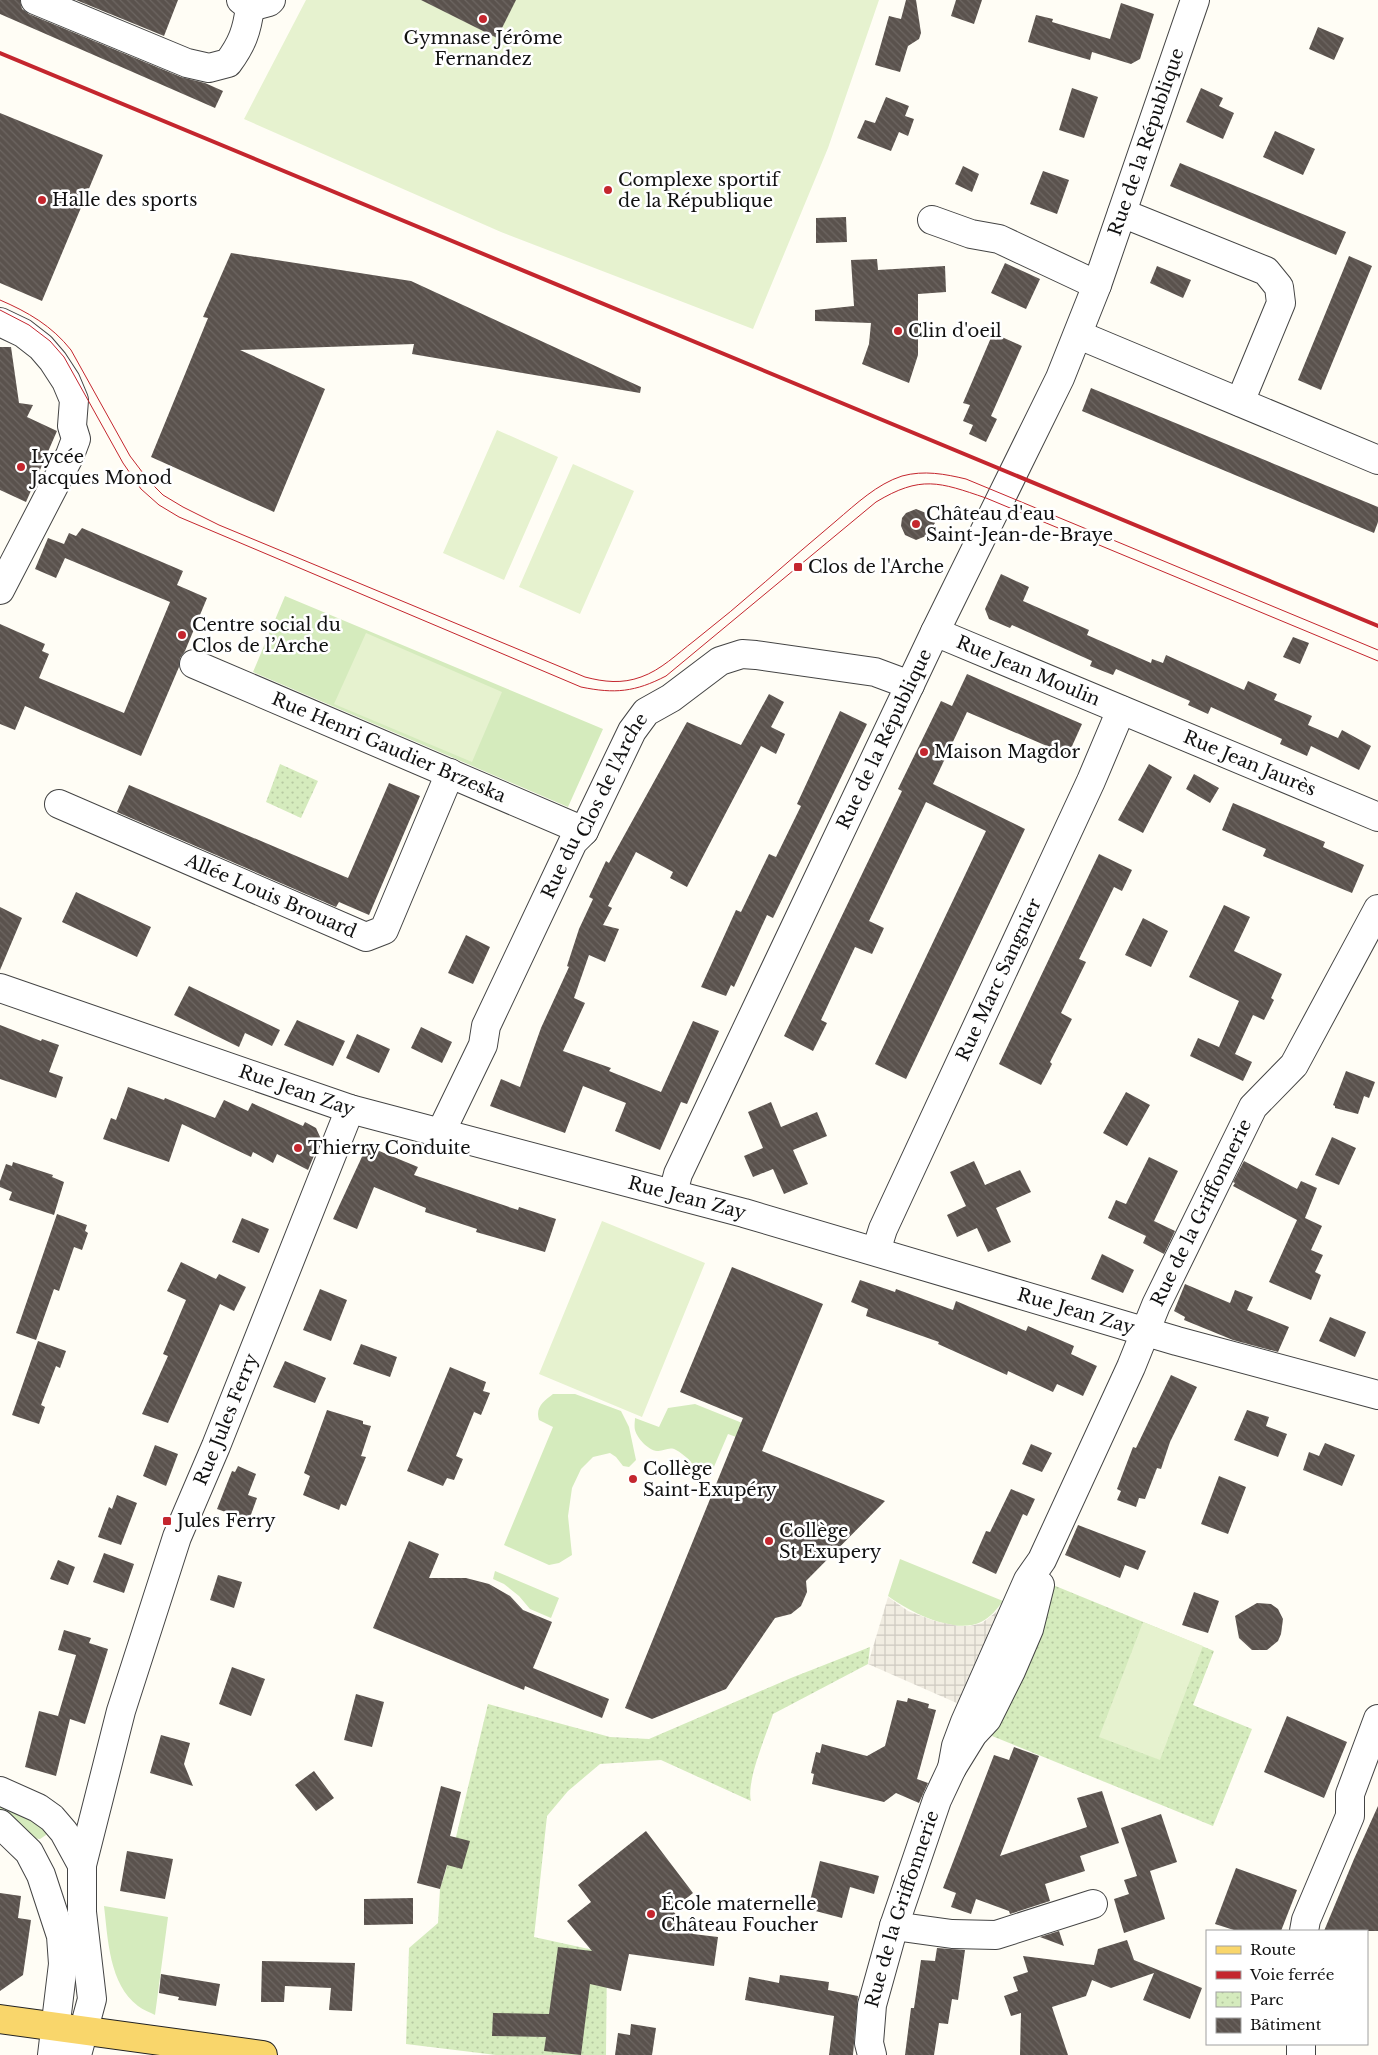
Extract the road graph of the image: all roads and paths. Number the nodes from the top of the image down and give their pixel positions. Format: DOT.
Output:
graph roads {
  1 [pos="36,0"];
  2 [pos="1195,0"];
  3 [pos="254,2"];
  4 [pos="1122,213"];
  5 [pos="932,220"];
  6 [pos="1097,285"];
  7 [pos="0,322"];
  8 [pos="1079,335"];
  9 [pos="1240,402"];
  10 [pos="1378,460"];
  11 [pos="0,590"];
  12 [pos="935,632"];
  13 [pos="194,664"];
  14 [pos="910,685"];
  15 [pos="1122,710"];
  16 [pos="450,774"];
  17 [pos="59,804"];
  18 [pos="1378,818"];
  19 [pos="584,831"];
  20 [pos="1378,909"];
  21 [pos="0,988"];
  22 [pos="350,1109"];
  23 [pos="440,1134"];
  24 [pos="672,1193"];
  25 [pos="876,1251"];
  26 [pos="1146,1332"];
  27 [pos="1378,1395"];
  28 [pos="1378,1719"];
  29 [pos="0,1791"];
  30 [pos="100,1794"];
  31 [pos="0,1824"];
  32 [pos="64,1832"];
  33 [pos="36,1864"];
  34 [pos="82,1865"];
  35 [pos="1093,1904"];
  36 [pos="894,1926"];
  37 [pos="1304,1930"];
  38 [pos="0,2019"];
  39 [pos="55,2026"];
  40 [pos="81,2042"];
  41 [pos="52,2055"];
  42 [pos="263,2055"];
  43 [pos="872,2055"];
  1 -- 3 [label="street"];
  2 -- 4 [label="street, Rue de la République"];
  4 -- 6 [label="street, Rue de la République"];
  4 -- 9 [label="street"];
  5 -- 6 [label="street"];
  6 -- 8 [label="street, Rue de la République"];
  7 -- 11 [label="street"];
  8 -- 9 [label="street"];
  8 -- 12 [label="street, Rue de la République"];
  9 -- 10 [label="street"];
  12 -- 14 [label="street, Rue de la République"];
  12 -- 15 [label="street, Rue Jean Moulin"];
  13 -- 16 [label="street, Rue Henri Gaudier Brzeska"];
  14 -- 19 [label="street, Rue du Clos de l'Arche"];
  14 -- 24 [label="street, Rue de la République"];
  15 -- 18 [label="street, Rue Jean Jaurès"];
  15 -- 25 [label="street, Rue Marc Sangnier"];
  16 -- 17 [label="street, Allée Louis Brouard"];
  16 -- 19 [label="street, Rue Henri Gaudier Brzeska"];
  19 -- 23 [label="street, Rue du Clos de l'Arche"];
  20 -- 26 [label="street, Rue de la Griffonnerie"];
  21 -- 22 [label="street, Rue Jean Zay"];
  22 -- 23 [label="street, Rue Jean Zay"];
  22 -- 30 [label="street, Rue Jules Ferry"];
  23 -- 24 [label="street, Rue Jean Zay"];
  24 -- 25 [label="street, Rue Jean Zay"];
  25 -- 26 [label="street, Rue Jean Zay"];
  26 -- 27 [label="street, Rue Jean Zay"];
  26 -- 36 [label="street, Rue de la Griffonnerie"];
  28 -- 37 [label="street"];
  29 -- 32 [label="street"];
  30 -- 32 [label="street, Rue Jules Ferry"];
  30 -- 34 [label="street, Rue Jules Ferry"];
  31 -- 33 [label="street"];
  32 -- 33 [label="street, Rue Jules Ferry"];
  32 -- 34 [label="street"];
  33 -- 39 [label="street"];
  34 -- 40 [label="street"];
  35 -- 36 [label="street"];
  36 -- 43 [label="street, Rue de la Griffonnerie"];
  38 -- 39 [label="main road"];
  39 -- 40 [label="main road"];
  39 -- 41 [label="street"];
  40 -- 42 [label="main road"];
}
